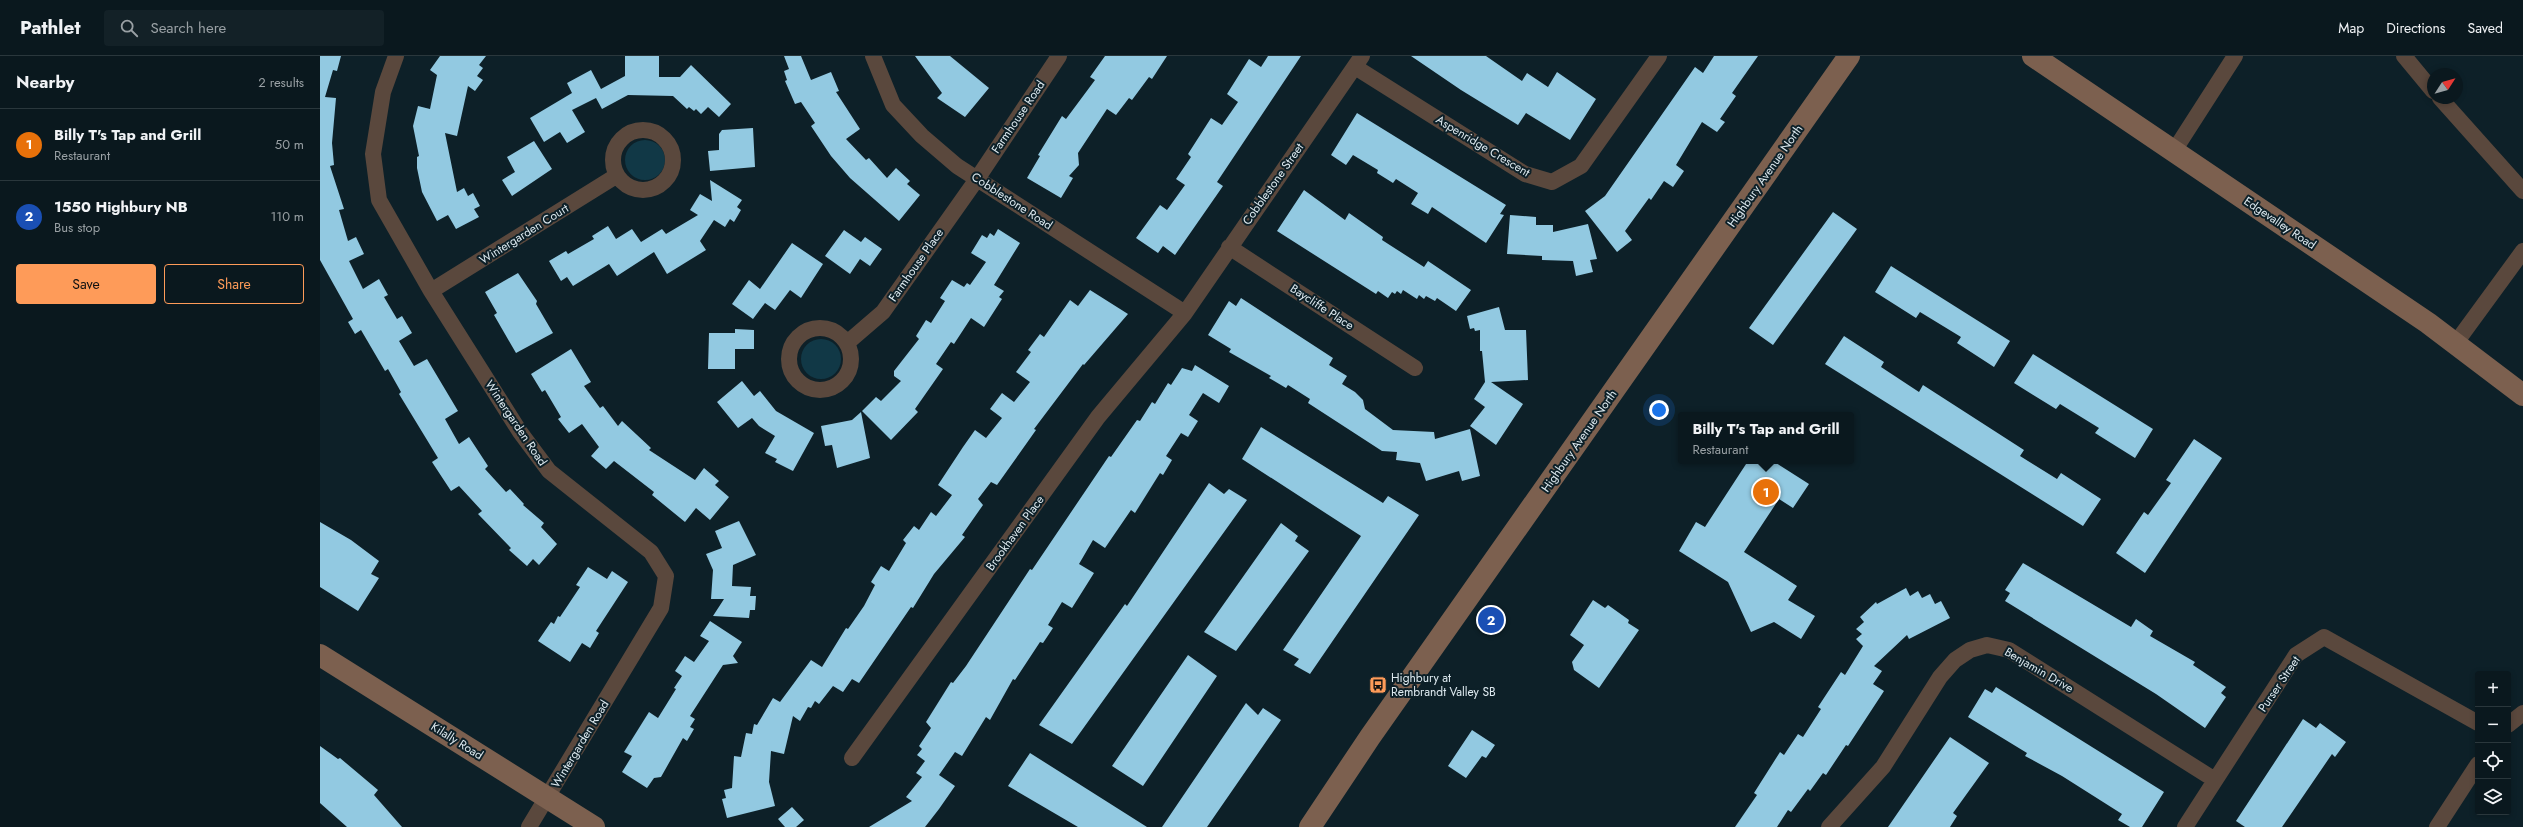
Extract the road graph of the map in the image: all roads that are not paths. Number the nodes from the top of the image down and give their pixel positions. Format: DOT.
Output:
graph roads {
  1 [pos="396,56"];
  2 [pos="873,56"];
  3 [pos="1059,56"];
  4 [pos="1659,56"];
  5 [pos="1849,56"];
  6 [pos="2033,56"];
  7 [pos="2235,56"];
  8 [pos="2404,56"];
  9 [pos="1359,62"];
  10 [pos="2427,84"];
  11 [pos="2445,104"];
  12 [pos="2174,151"];
  13 [pos="616,176"];
  14 [pos="977,179"];
  15 [pos="2523,190"];
  16 [pos="1229,247"];
  17 [pos="2523,251"];
  18 [pos="431,291"];
  19 [pos="1185,313"];
  20 [pos="847,342"];
  21 [pos="2455,344"];
  22 [pos="1415,368"];
  23 [pos="2523,395"];
  24 [pos="320,655"];
  25 [pos="2523,713"];
  26 [pos="2475,721"];
  27 [pos="2511,723"];
  28 [pos="852,758"];
  29 [pos="2475,769"];
  30 [pos="2215,780"];
  31 [pos="548,798"];
  32 [pos="529,827"];
  33 [pos="594,827"];
  34 [pos="1310,827"];
  35 [pos="1830,827"];
  36 [pos="2185,827"];
  37 [pos="2437,827"];
  1 -- 18 [label="street, Wintergarden Road"];
  2 -- 14 [label="street, Cobblestone Road"];
  3 -- 14 [label="street, Farmhouse Road"];
  4 -- 9 [label="street, Aspenridge Crescent"];
  5 -- 34 [label="main road, Highbury Avenue North"];
  6 -- 12 [label="main road, Edgevalley Road"];
  7 -- 12 [label="street"];
  8 -- 10 [label="street"];
  9 -- 16 [label="street, Cobblestone Street"];
  11 -- 15 [label="street"];
  12 -- 21 [label="main road, Edgevalley Road"];
  13 -- 18 [label="street, Wintergarden Court"];
  14 -- 19 [label="street, Cobblestone Road"];
  14 -- 20 [label="street, Farmhouse Place"];
  16 -- 19 [label="street, Cobblestone Street"];
  16 -- 22 [label="street, Baycliffe Place"];
  17 -- 21 [label="street"];
  18 -- 31 [label="street, Wintergarden Road"];
  19 -- 28 [label="street, Brookhaven Place"];
  21 -- 23 [label="main road, Edgevalley Road"];
  24 -- 31 [label="main road, Kilally Road"];
  25 -- 27 [label="street"];
  26 -- 30 [label="street, Purser Street"];
  29 -- 37 [label="street"];
  30 -- 35 [label="street, Benjamin Drive"];
  30 -- 36 [label="street, Purser Street"];
  31 -- 32 [label="street, Wintergarden Road"];
  31 -- 33 [label="main road, Kilally Road"];
}
